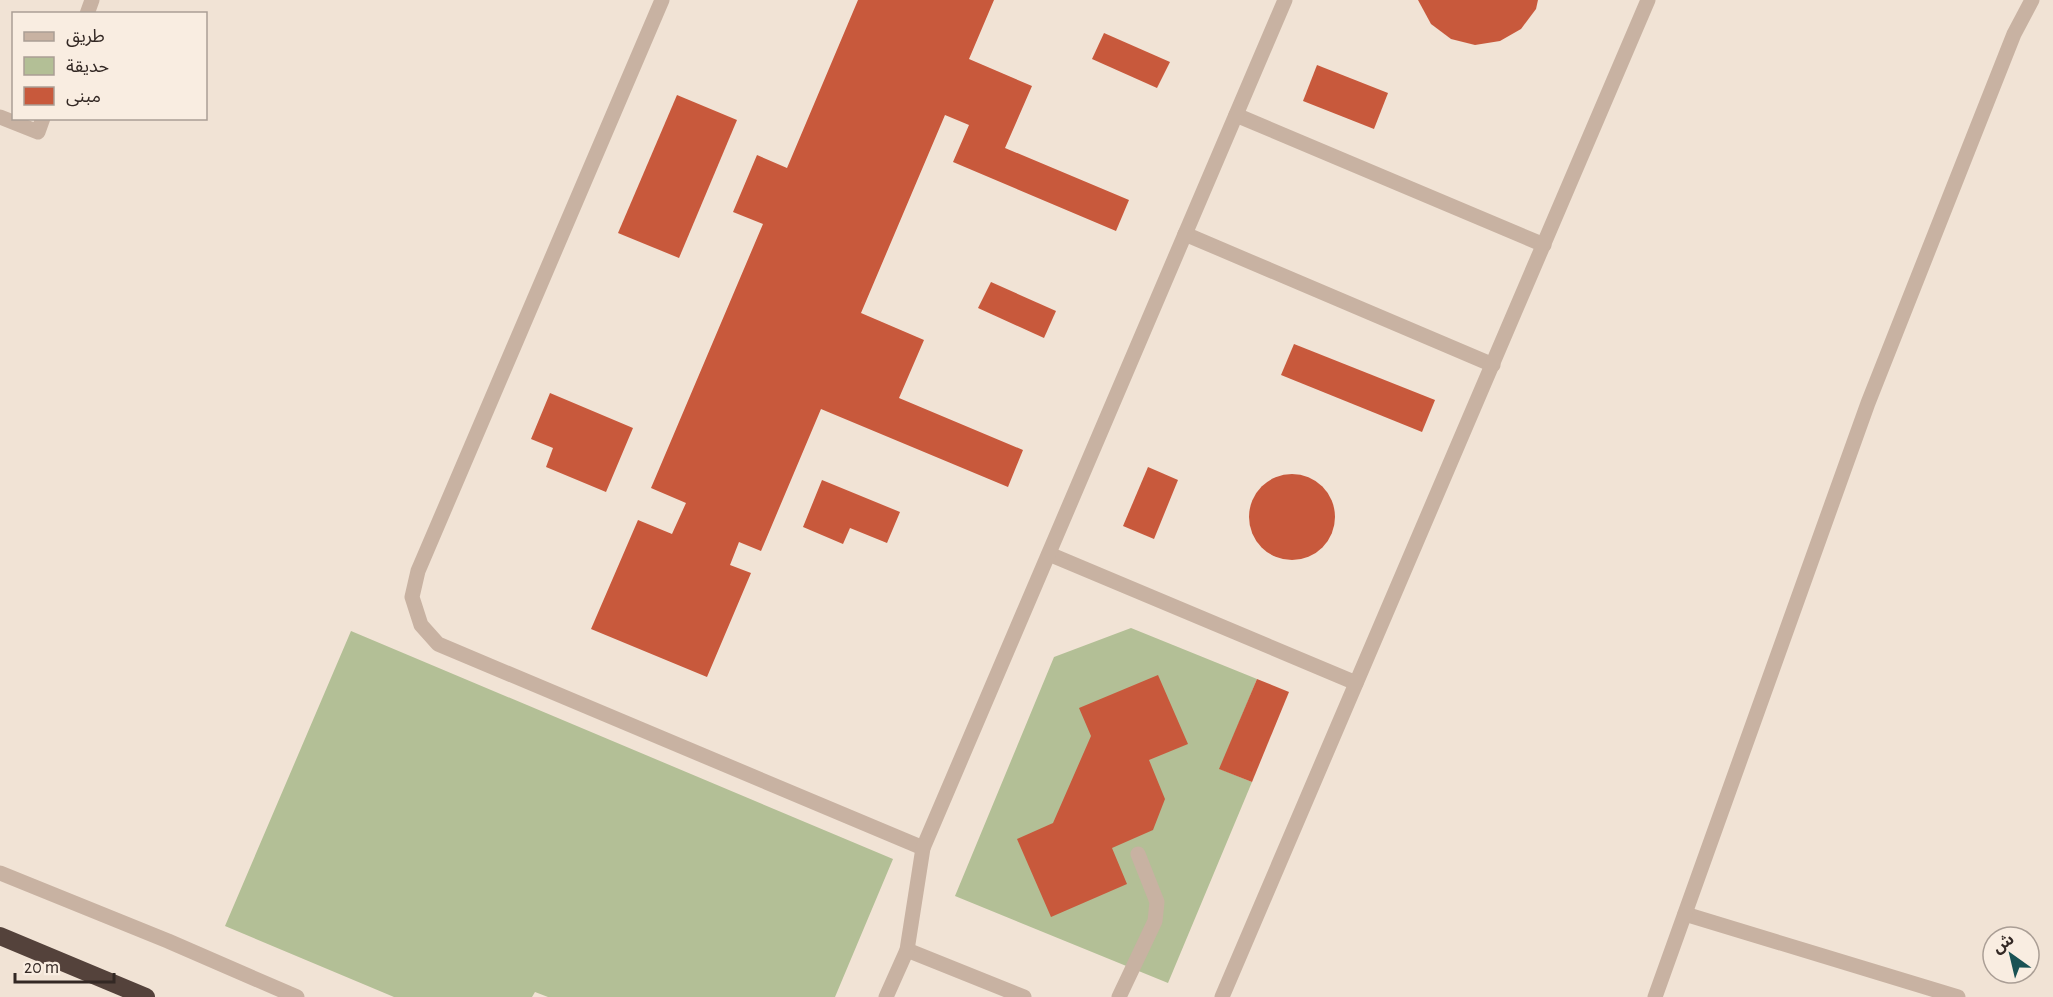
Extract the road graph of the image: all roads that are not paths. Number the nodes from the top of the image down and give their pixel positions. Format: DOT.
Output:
graph roads {
  1 [pos="662,0"];
  2 [pos="1285,0"];
  3 [pos="1648,0"];
  4 [pos="2032,0"];
  5 [pos="1236,115"];
  6 [pos="0,117"];
  7 [pos="43,120"];
  8 [pos="1185,234"];
  9 [pos="1544,245"];
  10 [pos="1493,364"];
  11 [pos="1049,554"];
  12 [pos="1356,683"];
  13 [pos="923,848"];
  14 [pos="1138,854"];
  15 [pos="0,873"];
  16 [pos="1685,914"];
  17 [pos="0,936"];
  18 [pos="908,950"];
  19 [pos="146,997"];
  20 [pos="297,997"];
  21 [pos="886,997"];
  22 [pos="1024,997"];
  23 [pos="1119,997"];
  24 [pos="1222,997"];
  25 [pos="1655,997"];
  26 [pos="1958,997"];
  1 -- 13 [label="street"];
  2 -- 5 [label="street"];
  3 -- 9 [label="street"];
  4 -- 16 [label="street"];
  5 -- 8 [label="street"];
  5 -- 9 [label="street"];
  6 -- 7 [label="street"];
  8 -- 10 [label="street"];
  8 -- 11 [label="street"];
  9 -- 10 [label="street"];
  10 -- 12 [label="street"];
  11 -- 12 [label="street"];
  11 -- 13 [label="street"];
  12 -- 24 [label="street"];
  13 -- 18 [label="street"];
  14 -- 23 [label="street"];
  15 -- 20 [label="street"];
  16 -- 25 [label="street"];
  16 -- 26 [label="street"];
  17 -- 19 [label="highway"];
  18 -- 21 [label="street"];
  18 -- 22 [label="street"];
}
